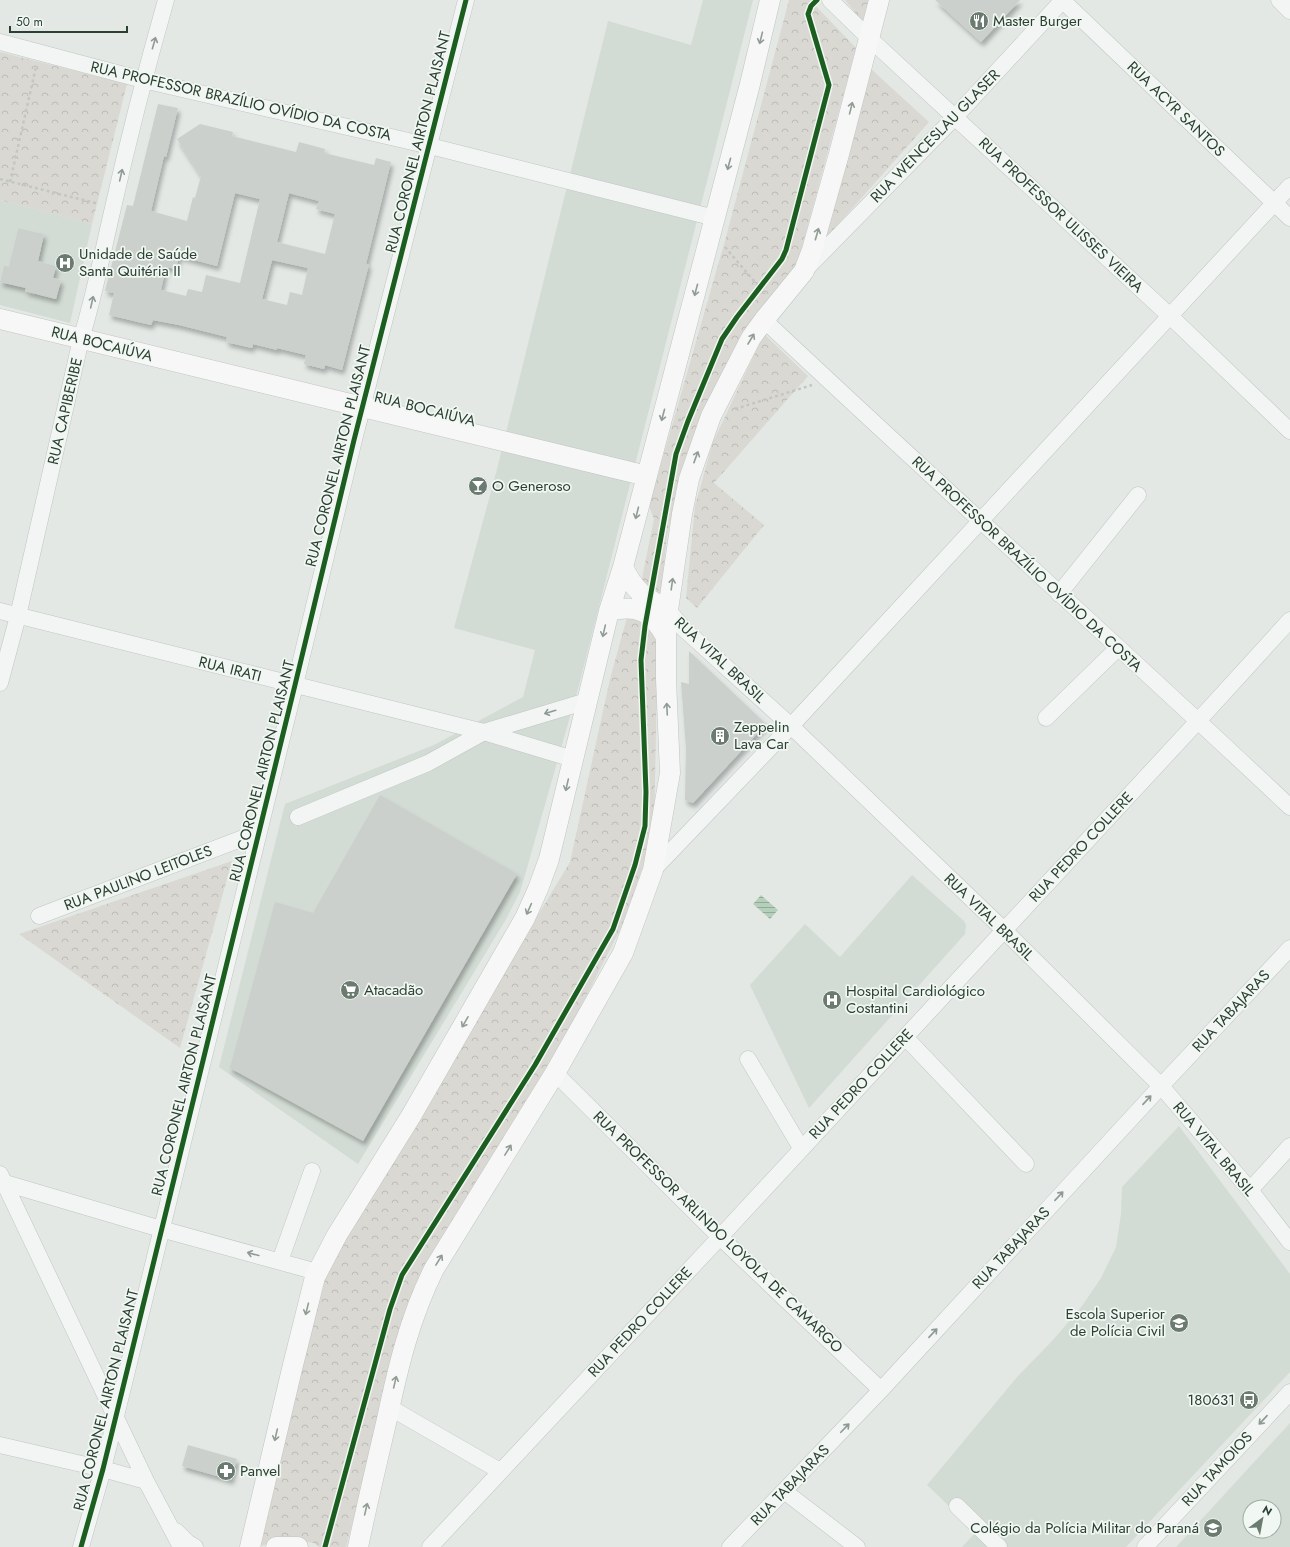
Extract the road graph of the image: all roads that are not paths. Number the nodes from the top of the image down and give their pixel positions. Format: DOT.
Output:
graph roads {
  1 [pos="166,0"];
  2 [pos="466,0"];
  3 [pos="770,0"];
  4 [pos="830,0"];
  5 [pos="879,0"];
  6 [pos="1063,0"];
  7 [pos="1279,0"];
  8 [pos="1290,11"];
  9 [pos="869,38"];
  10 [pos="0,42"];
  11 [pos="143,80"];
  12 [pos="955,118"];
  13 [pos="430,146"];
  14 [pos="1290,186"];
  15 [pos="1274,203"];
  16 [pos="1290,218"];
  17 [pos="713,224"];
  18 [pos="804,271"];
  19 [pos="770,313"];
  20 [pos="1170,316"];
  21 [pos="0,319"];
  22 [pos="81,339"];
  23 [pos="363,407"];
  24 [pos="1290,431"];
  25 [pos="647,476"];
  26 [pos="1138,495"];
  27 [pos="980,521"];
  28 [pos="623,567"];
  29 [pos="1059,594"];
  30 [pos="668,610"];
  31 [pos="0,611"];
  32 [pos="609,611"];
  33 [pos="18,616"];
  34 [pos="1290,620"];
  35 [pos="666,637"];
  36 [pos="1118,648"];
  37 [pos="0,683"];
  38 [pos="296,685"];
  39 [pos="587,701"];
  40 [pos="1046,718"];
  41 [pos="1198,721"];
  42 [pos="791,726"];
  43 [pos="484,732"];
  44 [pos="573,759"];
  45 [pos="1290,807"];
  46 [pos="298,817"];
  47 [pos="259,832"];
  48 [pos="653,870"];
  49 [pos="39,916"];
  50 [pos="1004,930"];
  51 [pos="1290,948"];
  52 [pos="905,1037"];
  53 [pos="748,1060"];
  54 [pos="555,1073"];
  55 [pos="1161,1086"];
  56 [pos="1290,1146"];
  57 [pos="801,1148"];
  58 [pos="1026,1164"];
  59 [pos="312,1171"];
  60 [pos="2,1178"];
  61 [pos="1250,1190"];
  62 [pos="161,1229"];
  63 [pos="720,1237"];
  64 [pos="1290,1242"];
  65 [pos="280,1261"];
  66 [pos="317,1272"];
  67 [pos="881,1390"];
  68 [pos="1290,1392"];
  69 [pos="390,1406"];
  70 [pos="115,1416"];
  71 [pos="0,1445"];
  72 [pos="103,1469"];
  73 [pos="500,1471"];
  74 [pos="146,1481"];
  75 [pos="784,1491"];
  76 [pos="957,1506"];
  77 [pos="170,1525"];
  78 [pos="81,1547"];
  79 [pos="181,1547"];
  80 [pos="196,1547"];
  81 [pos="250,1547"];
  82 [pos="276,1547"];
  83 [pos="298,1547"];
  84 [pos="358,1547"];
  85 [pos="430,1547"];
  86 [pos="730,1547"];
  87 [pos="857,1547"];
  88 [pos="999,1547"];
  89 [pos="1144,1547"];
  11 -- 1 [label="street, RUA CAPIBERIBE, one-way"];
  2 -- 13 [label="street, RUA CORONEL AIRTON PLAISANT"];
  3 -- 17 [label="main road, one-way"];
  4 -- 9 [label="street, RUA PROFESSOR ULISSES VIEIRA"];
  5 -- 9 [label="main road"];
  6 -- 12 [label="street, RUA WENCESLAU GLASER"];
  6 -- 15 [label="street, RUA ACYR SANTOS"];
  7 -- 8 [label="street"];
  9 -- 12 [label="street, RUA PROFESSOR ULISSES VIEIRA"];
  18 -- 9 [label="main road, one-way"];
  10 -- 11 [label="street, RUA PROFESSOR BRAZÍLIO OVÍDIO DA COSTA"];
  11 -- 13 [label="street, RUA PROFESSOR BRAZÍLIO OVÍDIO DA COSTA"];
  22 -- 11 [label="street, RUA CAPIBERIBE, one-way"];
  12 -- 18 [label="street, RUA WENCESLAU GLASER"];
  12 -- 20 [label="street, RUA PROFESSOR ULISSES VIEIRA"];
  13 -- 17 [label="street, RUA PROFESSOR BRAZÍLIO OVÍDIO DA COSTA"];
  13 -- 23 [label="street, RUA CORONEL AIRTON PLAISANT"];
  14 -- 15 [label="street"];
  15 -- 16 [label="street, RUA ACYR SANTOS"];
  15 -- 20 [label="street"];
  17 -- 25 [label="main road, one-way"];
  18 -- 19 [label="main road"];
  19 -- 27 [label="street, RUA PROFESSOR BRAZÍLIO OVÍDIO DA COSTA"];
  30 -- 19 [label="main road, one-way"];
  20 -- 24 [label="street, RUA PROFESSOR ULISSES VIEIRA"];
  20 -- 27 [label="street"];
  21 -- 22 [label="main road, RUA BOCAIÚVA"];
  22 -- 23 [label="main road, RUA BOCAIÚVA"];
  22 -- 33 [label="street, RUA CAPIBERIBE"];
  23 -- 25 [label="main road, RUA BOCAIÚVA"];
  23 -- 38 [label="street, RUA CORONEL AIRTON PLAISANT"];
  25 -- 28 [label="main road, one-way"];
  26 -- 29 [label="street"];
  27 -- 29 [label="street, RUA PROFESSOR BRAZÍLIO OVÍDIO DA COSTA"];
  27 -- 42 [label="street"];
  28 -- 30 [label="main road"];
  28 -- 32 [label="main road"];
  29 -- 36 [label="street, RUA PROFESSOR BRAZÍLIO OVÍDIO DA COSTA"];
  30 -- 35 [label="main road"];
  30 -- 42 [label="street, RUA VITAL BRASIL"];
  31 -- 33 [label="street, RUA IRATI"];
  32 -- 35 [label="main road"];
  32 -- 39 [label="main road, one-way"];
  33 -- 37 [label="street, RUA CAPIBERIBE"];
  33 -- 38 [label="street, RUA IRATI"];
  34 -- 41 [label="street, RUA PEDRO COLLERE"];
  48 -- 35 [label="main road, one-way"];
  36 -- 40 [label="street"];
  36 -- 41 [label="street, RUA PROFESSOR BRAZÍLIO OVÍDIO DA COSTA"];
  38 -- 43 [label="street, RUA IRATI"];
  38 -- 47 [label="street, RUA CORONEL AIRTON PLAISANT"];
  39 -- 43 [label="street, one-way"];
  39 -- 44 [label="main road"];
  41 -- 45 [label="street, RUA PROFESSOR BRAZÍLIO OVÍDIO DA COSTA"];
  41 -- 50 [label="street, RUA PEDRO COLLERE"];
  42 -- 48 [label="street"];
  42 -- 50 [label="street, RUA VITAL BRASIL"];
  43 -- 44 [label="street, RUA IRATI"];
  43 -- 46 [label="street"];
  44 -- 66 [label="main road, one-way"];
  47 -- 49 [label="street, RUA PAULINO LEITOLES"];
  47 -- 62 [label="street, RUA CORONEL AIRTON PLAISANT"];
  48 -- 54 [label="main road"];
  50 -- 52 [label="street, RUA PEDRO COLLERE"];
  50 -- 55 [label="street, RUA VITAL BRASIL"];
  51 -- 55 [label="street, RUA TABAJARAS"];
  52 -- 57 [label="street, RUA PEDRO COLLERE"];
  52 -- 58 [label="street"];
  53 -- 57 [label="street"];
  54 -- 63 [label="street, RUA PROFESSOR ARLINDO LOYOLA DE CAMARGO"];
  69 -- 54 [label="main road, one-way"];
  55 -- 61 [label="street, RUA VITAL BRASIL"];
  67 -- 55 [label="street, RUA TABAJARAS, one-way"];
  56 -- 61 [label="street"];
  57 -- 63 [label="street, RUA PEDRO COLLERE"];
  59 -- 65 [label="street"];
  60 -- 62 [label="street"];
  60 -- 70 [label="street"];
  61 -- 64 [label="street, RUA VITAL BRASIL"];
  65 -- 62 [label="street, one-way"];
  62 -- 70 [label="street, RUA CORONEL AIRTON PLAISANT"];
  63 -- 67 [label="street, RUA PROFESSOR ARLINDO LOYOLA DE CAMARGO"];
  63 -- 73 [label="street, RUA PEDRO COLLERE"];
  65 -- 66 [label="street"];
  66 -- 81 [label="main road, one-way"];
  75 -- 67 [label="street, RUA TABAJARAS, one-way"];
  68 -- 89 [label="street, RUA TAMOIOS, one-way"];
  69 -- 73 [label="street"];
  84 -- 69 [label="main road, one-way"];
  70 -- 72 [label="street, RUA CORONEL AIRTON PLAISANT"];
  70 -- 74 [label="street"];
  71 -- 72 [label="street"];
  72 -- 74 [label="street"];
  72 -- 78 [label="street, RUA CORONEL AIRTON PLAISANT"];
  73 -- 85 [label="street, RUA PEDRO COLLERE"];
  74 -- 77 [label="street"];
  75 -- 86 [label="street, RUA TABAJARAS"];
  75 -- 87 [label="street"];
  76 -- 88 [label="street"];
  77 -- 79 [label="street"];
  77 -- 80 [label="street"];
  82 -- 83 [label="main road"];
}
